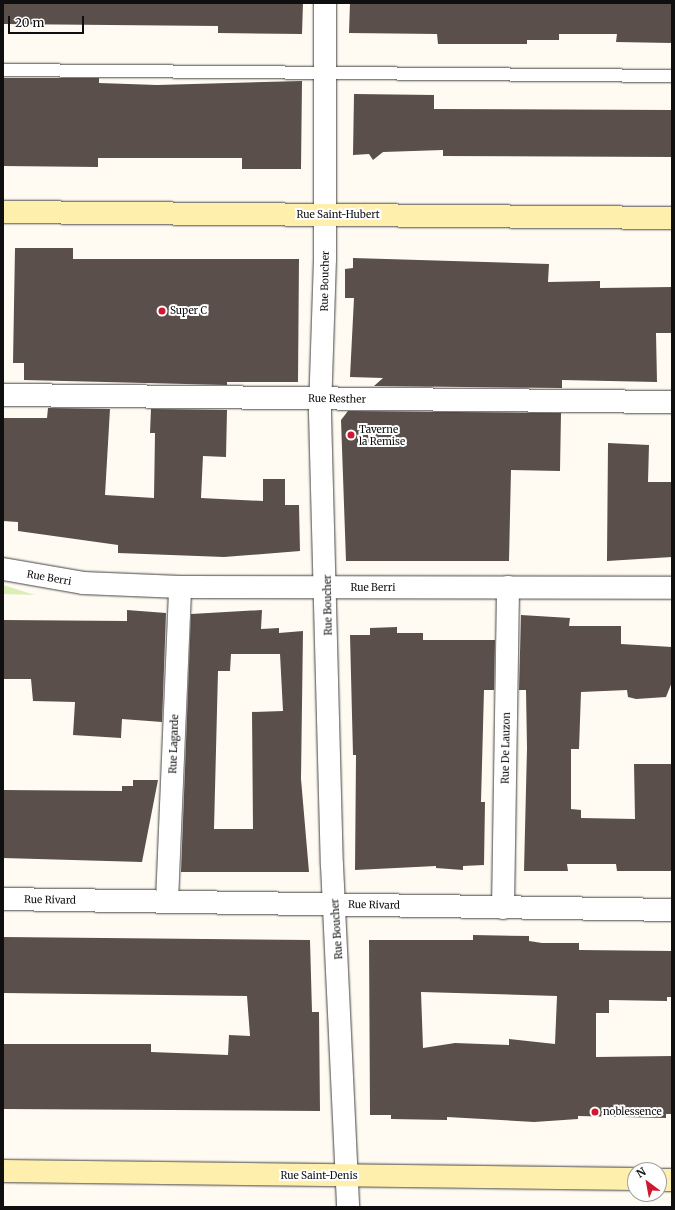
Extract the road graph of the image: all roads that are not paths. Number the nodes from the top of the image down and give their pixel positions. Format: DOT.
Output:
graph roads {
  1 [pos="325,3"];
  2 [pos="3,70"];
  3 [pos="325,72"];
  4 [pos="672,76"];
  5 [pos="3,212"];
  6 [pos="325,215"];
  7 [pos="672,218"];
  8 [pos="3,394"];
  9 [pos="321,399"];
  10 [pos="672,402"];
  11 [pos="3,569"];
  12 [pos="180,587"];
  13 [pos="508,587"];
  14 [pos="327,588"];
  15 [pos="672,588"];
  16 [pos="3,899"];
  17 [pos="167,901"];
  18 [pos="336,904"];
  19 [pos="503,908"];
  20 [pos="672,910"];
  21 [pos="3,1171"];
  22 [pos="347,1176"];
  23 [pos="627,1179"];
  24 [pos="348,1207"];
  1 -- 3 [label="street, Rue Boucher"];
  2 -- 3 [label="lane"];
  3 -- 4 [label="lane"];
  3 -- 6 [label="street, Rue Boucher"];
  5 -- 6 [label="street, Rue Saint-Hubert"];
  6 -- 7 [label="street, Rue Saint-Hubert"];
  6 -- 9 [label="street, Rue Boucher"];
  8 -- 9 [label="street, Rue Resther"];
  9 -- 10 [label="street, Rue Resther"];
  9 -- 14 [label="street, Rue Boucher"];
  11 -- 12 [label="street, Rue Berri"];
  12 -- 14 [label="street, Rue Berri"];
  12 -- 17 [label="street, Rue Lagarde"];
  13 -- 14 [label="street, Rue Berri"];
  13 -- 15 [label="street, Rue Berri"];
  13 -- 19 [label="street, Rue De Lauzon"];
  14 -- 18 [label="street, Rue Boucher"];
  16 -- 17 [label="street, Rue Rivard"];
  17 -- 18 [label="street, Rue Rivard"];
  18 -- 19 [label="street, Rue Rivard"];
  18 -- 22 [label="street, Rue Boucher"];
  19 -- 20 [label="street, Rue Rivard"];
  21 -- 22 [label="street, Rue Saint-Denis"];
  22 -- 23 [label="street, Rue Saint-Denis"];
  22 -- 24 [label="street, Rue Boucher"];
}
